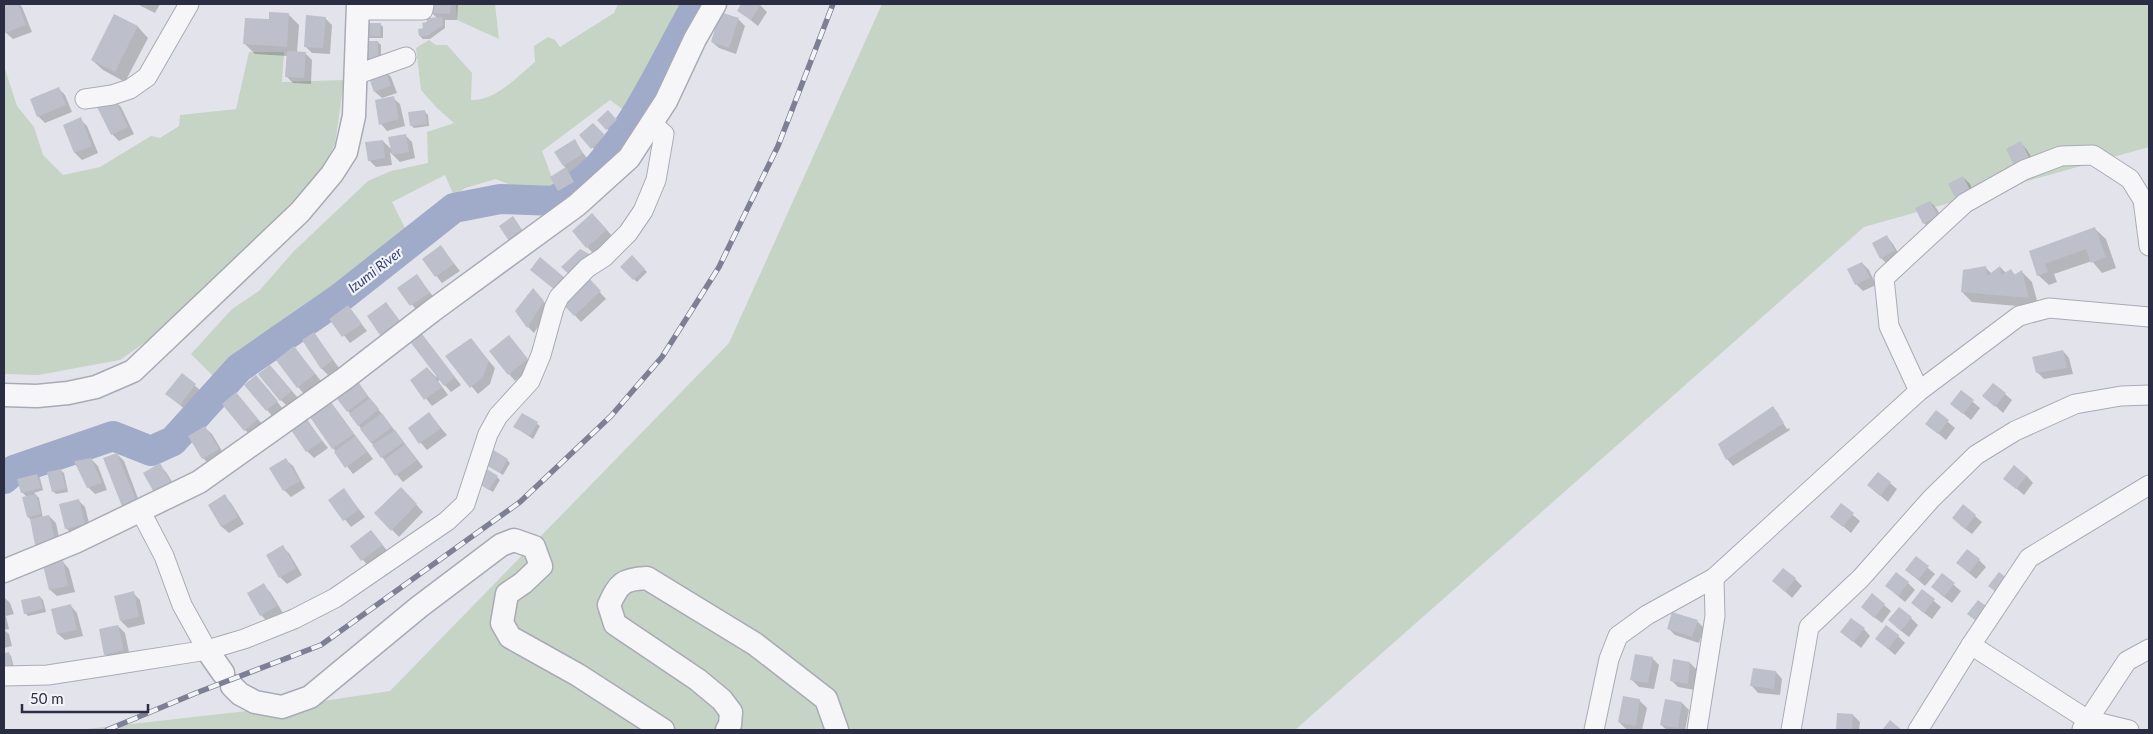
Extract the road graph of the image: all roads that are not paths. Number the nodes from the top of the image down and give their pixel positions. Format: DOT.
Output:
graph roads {
  1 [pos="189,4"];
  2 [pos="424,4"];
  3 [pos="715,4"];
  4 [pos="358,7"];
  5 [pos="406,57"];
  6 [pos="355,75"];
  7 [pos="85,98"];
  8 [pos="651,123"];
  9 [pos="2149,246"];
  10 [pos="2149,318"];
  11 [pos="1919,391"];
  12 [pos="4,395"];
  13 [pos="2149,395"];
  14 [pos="2149,485"];
  15 [pos="140,510"];
  16 [pos="4,571"];
  17 [pos="1714,578"];
  18 [pos="1971,645"];
  19 [pos="2149,649"];
  20 [pos="207,650"];
  21 [pos="4,676"];
  22 [pos="2084,725"];
  23 [pos="663,730"];
  24 [pos="727,730"];
  25 [pos="838,730"];
  26 [pos="1594,730"];
  27 [pos="1696,730"];
  28 [pos="1790,730"];
  29 [pos="1918,730"];
  30 [pos="2129,730"];
  1 -- 7 [label="street"];
  2 -- 4 [label="street"];
  3 -- 8 [label="street"];
  4 -- 6 [label="street"];
  5 -- 6 [label="street"];
  6 -- 12 [label="street"];
  8 -- 15 [label="street"];
  8 -- 20 [label="street"];
  9 -- 11 [label="street"];
  10 -- 11 [label="street"];
  11 -- 17 [label="street"];
  13 -- 28 [label="street"];
  14 -- 18 [label="street"];
  15 -- 16 [label="street"];
  15 -- 20 [label="street"];
  17 -- 26 [label="street"];
  17 -- 27 [label="street"];
  18 -- 22 [label="street"];
  18 -- 29 [label="street"];
  19 -- 22 [label="street"];
  20 -- 21 [label="street"];
  20 -- 23 [label="street"];
  22 -- 30 [label="street"];
  24 -- 25 [label="street"];
}
